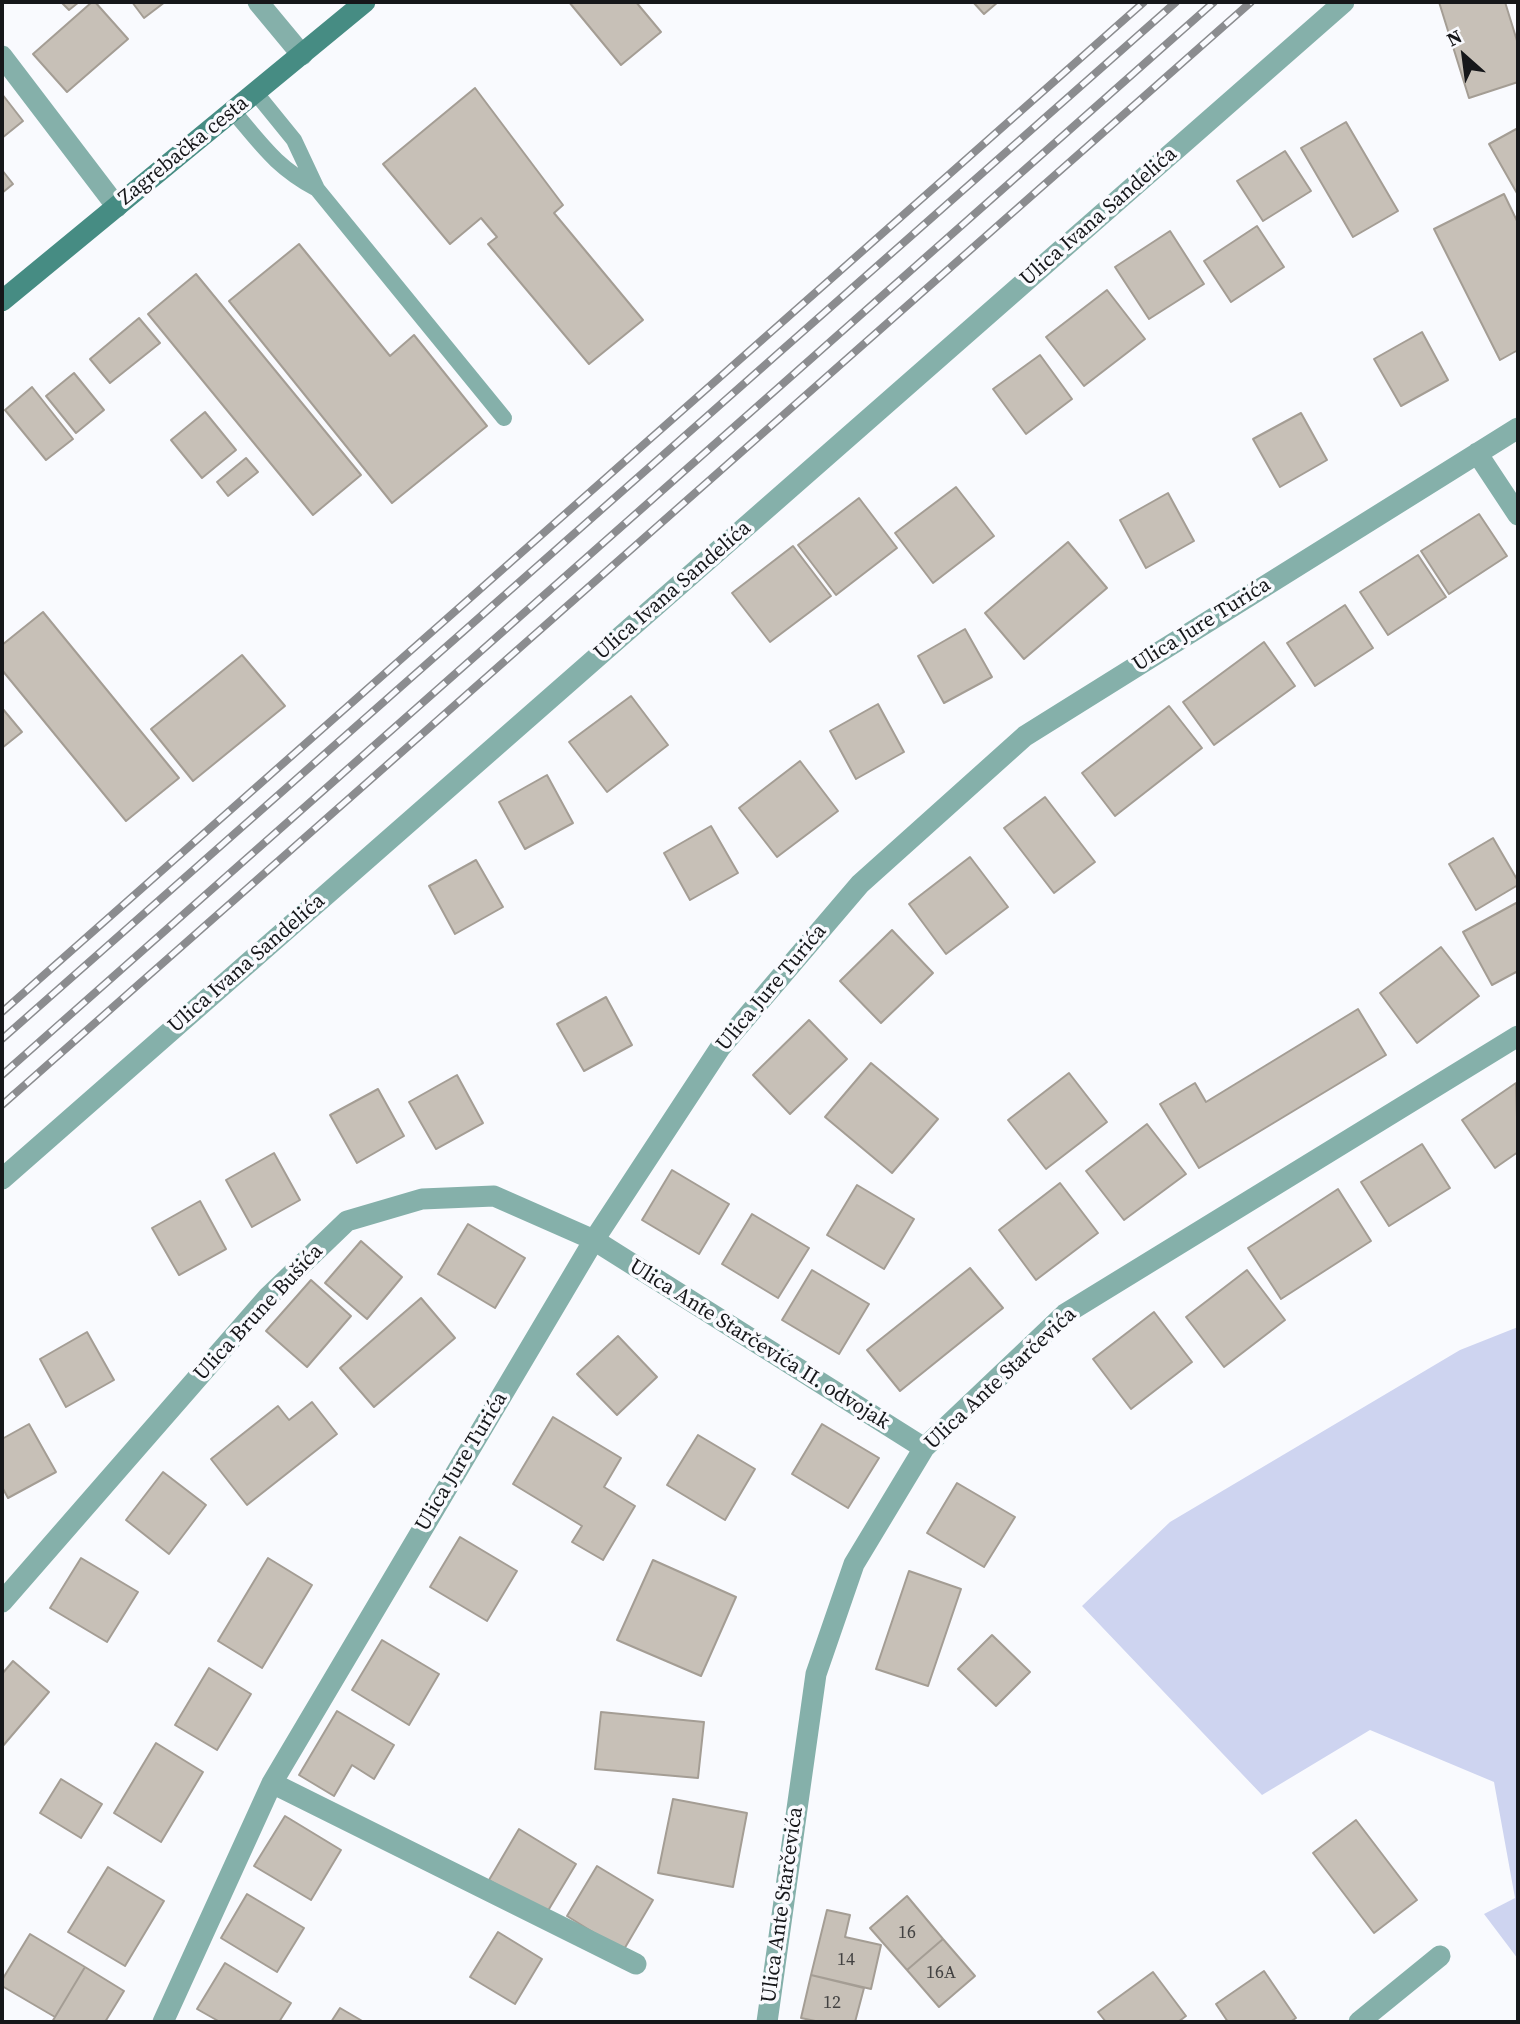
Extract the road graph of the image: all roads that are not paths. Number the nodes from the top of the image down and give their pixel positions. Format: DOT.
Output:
graph roads {
  1 [pos="258,2"];
  2 [pos="365,2"];
  3 [pos="1344,2"];
  4 [pos="302,55"];
  5 [pos="2,56"];
  6 [pos="255,92"];
  7 [pos="233,111"];
  8 [pos="317,189"];
  9 [pos="117,206"];
  10 [pos="2,301"];
  11 [pos="504,418"];
  12 [pos="1518,428"];
  13 [pos="1477,453"];
  14 [pos="1518,515"];
  15 [pos="1518,1036"];
  16 [pos="2,1179"];
  17 [pos="594,1240"];
  18 [pos="925,1448"];
  19 [pos="2,1602"];
  20 [pos="272,1783"];
  21 [pos="1440,1956"];
  22 [pos="636,1964"];
  23 [pos="163,2022"];
  24 [pos="767,2022"];
  25 [pos="1359,2022"];
  1 -- 4 [label="street"];
  2 -- 4 [label="main road, Zagrebačka cesta"];
  3 -- 16 [label="street, Ulica Ivana Sandelića"];
  4 -- 6 [label="main road, Zagrebačka cesta"];
  5 -- 9 [label="street"];
  6 -- 7 [label="main road, Zagrebačka cesta"];
  6 -- 8 [label="lane"];
  7 -- 8 [label="lane"];
  7 -- 9 [label="main road, Zagrebačka cesta"];
  8 -- 11 [label="lane"];
  9 -- 10 [label="main road, Zagrebačka cesta"];
  12 -- 13 [label="street, Ulica Jure Turića"];
  13 -- 14 [label="street"];
  13 -- 17 [label="street, Ulica Jure Turića"];
  15 -- 18 [label="street, Ulica Ante Starčevića"];
  17 -- 18 [label="street, Ulica Ante Starčevića II. odvojak"];
  17 -- 19 [label="street, Ulica Brune Bušića"];
  17 -- 20 [label="street, Ulica Jure Turića"];
  18 -- 24 [label="street, Ulica Ante Starčevića"];
  20 -- 22 [label="street"];
  20 -- 23 [label="street, Ulica Jure Turića"];
  21 -- 25 [label="street"];
}
